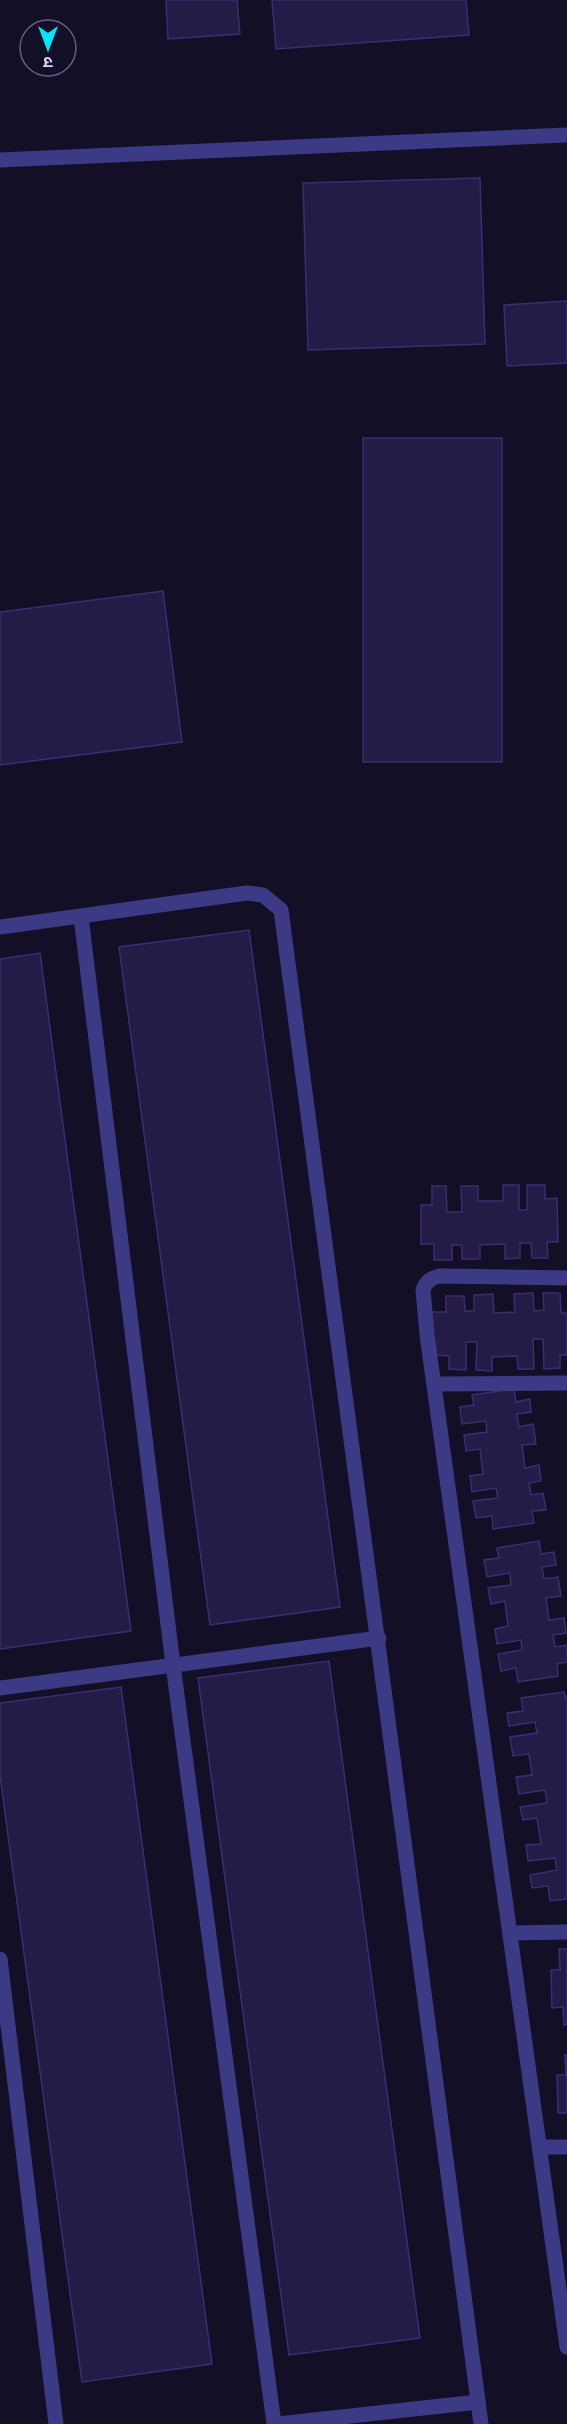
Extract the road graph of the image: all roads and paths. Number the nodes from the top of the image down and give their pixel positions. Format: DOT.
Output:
graph roads {
  1 [pos="567,135"];
  2 [pos="0,160"];
  3 [pos="81,917"];
  4 [pos="0,927"];
  5 [pos="567,1278"];
  6 [pos="567,1383"];
  7 [pos="434,1384"];
  8 [pos="379,1638"];
  9 [pos="173,1665"];
  10 [pos="0,1688"];
  11 [pos="567,1932"];
  12 [pos="510,1933"];
  13 [pos="0,1959"];
  14 [pos="541,2147"];
  15 [pos="567,2147"];
  16 [pos="567,2347"];
  17 [pos="478,2402"];
  18 [pos="56,2424"];
  19 [pos="276,2424"];
  20 [pos="480,2424"];
  1 -- 2 [label="street"];
  3 -- 4 [label="street"];
  3 -- 8 [label="street"];
  3 -- 9 [label="street"];
  5 -- 7 [label="street"];
  6 -- 7 [label="street"];
  7 -- 12 [label="street"];
  8 -- 9 [label="street"];
  8 -- 17 [label="street"];
  9 -- 10 [label="street"];
  9 -- 19 [label="street"];
  11 -- 12 [label="street"];
  12 -- 14 [label="street"];
  13 -- 18 [label="street"];
  14 -- 15 [label="street"];
  14 -- 16 [label="street"];
  17 -- 19 [label="street"];
  17 -- 20 [label="street"];
}
